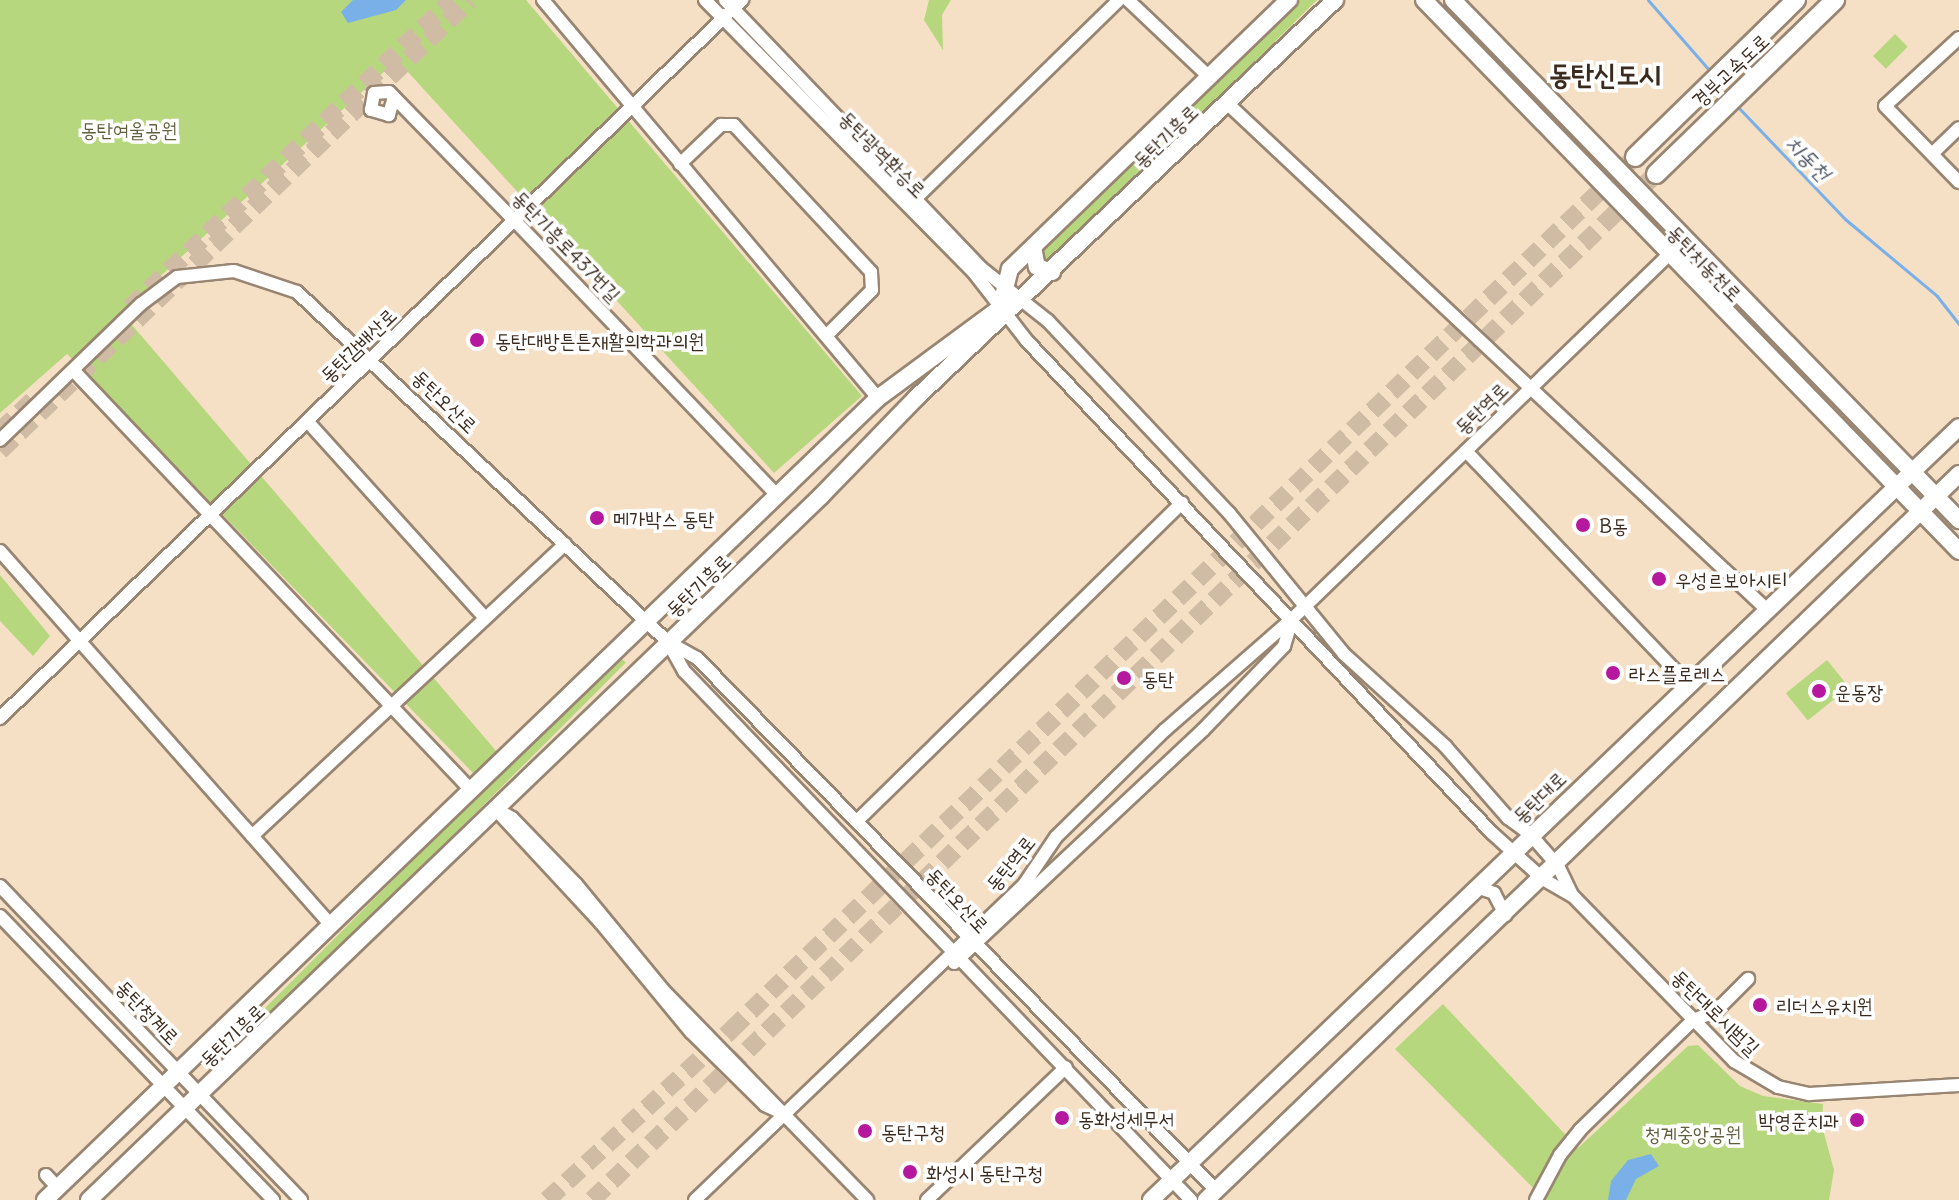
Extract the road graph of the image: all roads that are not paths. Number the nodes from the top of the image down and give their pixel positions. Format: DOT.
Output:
graph roads {
  1 [pos="543,0"];
  2 [pos="705,0"];
  3 [pos="1119,0"];
  4 [pos="1128,0"];
  5 [pos="1289,0"];
  6 [pos="1335,0"];
  7 [pos="1424,0"];
  8 [pos="1453,0"];
  9 [pos="1796,0"];
  10 [pos="1835,0"];
  11 [pos="733,3"];
  12 [pos="723,19"];
  13 [pos="1959,38"];
  14 [pos="1209,77"];
  15 [pos="394,103"];
  16 [pos="1228,104"];
  17 [pos="632,107"];
  18 [pos="1959,128"];
  19 [pos="1932,154"];
  20 [pos="1635,157"];
  21 [pos="680,164"];
  22 [pos="1656,174"];
  23 [pos="1959,182"];
  24 [pos="914,200"];
  25 [pos="515,221"];
  26 [pos="1684,240"];
  27 [pos="1033,247"];
  28 [pos="1669,255"];
  29 [pos="1052,272"];
  30 [pos="1007,284"];
  31 [pos="1024,299"];
  32 [pos="1003,312"];
  33 [pos="826,336"];
  34 [pos="372,359"];
  35 [pos="73,370"];
  36 [pos="1530,388"];
  37 [pos="878,398"];
  38 [pos="308,422"];
  39 [pos="1959,427"];
  40 [pos="0,440"];
  41 [pos="1466,451"];
  42 [pos="1910,472"];
  43 [pos="1959,474"];
  44 [pos="1895,485"];
  45 [pos="776,494"];
  46 [pos="1935,497"];
  47 [pos="1182,503"];
  48 [pos="1921,511"];
  49 [pos="211,515"];
  50 [pos="1959,520"];
  51 [pos="565,544"];
  52 [pos="0,551"];
  53 [pos="1959,551"];
  54 [pos="1306,606"];
  55 [pos="1765,608"];
  56 [pos="485,618"];
  57 [pos="1292,619"];
  58 [pos="646,621"];
  59 [pos="80,641"];
  60 [pos="668,642"];
  61 [pos="1341,660"];
  62 [pos="1232,672"];
  63 [pos="1687,683"];
  64 [pos="1245,685"];
  65 [pos="392,704"];
  66 [pos="0,718"];
  67 [pos="471,790"];
  68 [pos="496,809"];
  69 [pos="857,821"];
  70 [pos="1530,834"];
  71 [pos="252,836"];
  72 [pos="1512,852"];
  73 [pos="1558,866"];
  74 [pos="1543,879"];
  75 [pos="0,886"];
  76 [pos="1476,887"];
  77 [pos="1573,896"];
  78 [pos="1505,915"];
  79 [pos="0,916"];
  80 [pos="331,925"];
  81 [pos="972,943"];
  82 [pos="958,956"];
  83 [pos="1748,979"];
  84 [pos="1693,1020"];
  85 [pos="1066,1067"];
  86 [pos="178,1072"];
  87 [pos="1959,1085"];
  88 [pos="163,1086"];
  89 [pos="199,1094"];
  90 [pos="185,1108"];
  91 [pos="785,1114"];
  92 [pos="122,1126"];
  93 [pos="1153,1126"];
  94 [pos="1135,1142"];
  95 [pos="143,1149"];
  96 [pos="1189,1163"];
  97 [pos="1172,1180"];
  98 [pos="1211,1195"];
  99 [pos="45,1200"];
  100 [pos="89,1200"];
  101 [pos="273,1200"];
  102 [pos="301,1200"];
  103 [pos="695,1200"];
  104 [pos="867,1200"];
  105 [pos="927,1200"];
  106 [pos="1151,1200"];
  107 [pos="1191,1200"];
  108 [pos="1536,1200"];
  1 -- 17 [label="street"];
  2 -- 12 [label="street, 동탄광역환승로"];
  3 -- 24 [label="street"];
  4 -- 14 [label="street"];
  5 -- 14 [label="main road, 동탄기흥로"];
  6 -- 16 [label="main road, 동탄기흥로"];
  7 -- 28 [label="main road, 동탄치동천로"];
  8 -- 26 [label="main road, 동탄치동천로"];
  9 -- 20 [label="highway, 경부고속도로"];
  10 -- 22 [label="highway, 경부고속도로"];
  11 -- 12 [label="street, 동탄감배산로"];
  11 -- 24 [label="street, 동탄광역환승로"];
  12 -- 17 [label="street, 동탄감배산로"];
  12 -- 32 [label="street, 동탄광역환승로"];
  13 -- 19 [label="street"];
  14 -- 27 [label="main road, 동탄기흥로"];
  15 -- 25 [label="street, 동탄기흥로437번길"];
  16 -- 29 [label="main road, 동탄기흥로"];
  16 -- 36 [label="street"];
  17 -- 21 [label="street"];
  17 -- 25 [label="street, 동탄감배산로"];
  18 -- 19 [label="street"];
  19 -- 23 [label="street"];
  21 -- 33 [label="street"];
  21 -- 33 [label="street"];
  24 -- 30 [label="street, 동탄광역환승로"];
  25 -- 34 [label="street, 동탄감배산로"];
  25 -- 45 [label="street, 동탄기흥로437번길"];
  26 -- 28 [label="street, 동탄역로"];
  26 -- 42 [label="main road, 동탄치동천로"];
  27 -- 29 [label="main road"];
  27 -- 30 [label="main road, 동탄기흥로"];
  28 -- 36 [label="street, 동탄역로"];
  28 -- 44 [label="main road, 동탄치동천로"];
  29 -- 31 [label="main road, 동탄기흥로"];
  30 -- 31 [label="street, 동탄광역환승로"];
  30 -- 32 [label="main road, 동탄기흥로"];
  31 -- 32 [label="main road, 동탄기흥로"];
  31 -- 54 [label="street, 동탄광역환승로"];
  32 -- 37 [label="main road, 동탄기흥로"];
  32 -- 47 [label="street, 동탄광역환승로"];
  32 -- 60 [label="main road, 동탄기흥로"];
  33 -- 37 [label="street"];
  34 -- 35 [label="street, 동탄오산로"];
  34 -- 38 [label="street, 동탄감배산로"];
  34 -- 51 [label="street, 동탄오산로"];
  35 -- 40 [label="street"];
  35 -- 49 [label="street"];
  36 -- 41 [label="street, 동탄역로"];
  36 -- 55 [label="street"];
  37 -- 45 [label="main road, 동탄기흥로"];
  38 -- 49 [label="street, 동탄감배산로"];
  38 -- 56 [label="street"];
  39 -- 42 [label="main road, 동탄대로"];
  41 -- 54 [label="street, 동탄역로"];
  41 -- 63 [label="street"];
  42 -- 44 [label="main road, 동탄대로"];
  42 -- 46 [label="main road, 동탄치동천로"];
  43 -- 46 [label="main road"];
  44 -- 48 [label="main road, 동탄치동천로"];
  44 -- 55 [label="main road, 동탄대로"];
  45 -- 58 [label="main road, 동탄기흥로"];
  46 -- 48 [label="main road"];
  46 -- 50 [label="main road, 동탄치동천로"];
  47 -- 57 [label="street"];
  47 -- 69 [label="street"];
  48 -- 53 [label="main road, 동탄치동천로"];
  48 -- 73 [label="main road"];
  49 -- 59 [label="street, 동탄감배산로"];
  49 -- 65 [label="street"];
  51 -- 56 [label="street"];
  51 -- 58 [label="street, 동탄오산로"];
  52 -- 59 [label="street"];
  54 -- 57 [label="street, 동탄역로"];
  54 -- 61 [label="street"];
  55 -- 63 [label="main road, 동탄대로"];
  56 -- 65 [label="street"];
  57 -- 61 [label="street"];
  57 -- 62 [label="street, 동탄역로"];
  57 -- 64 [label="street, 동탄역로"];
  58 -- 60 [label="street, 동탄오산로"];
  58 -- 67 [label="main road, 동탄기흥로"];
  59 -- 66 [label="street, 동탄감배산로"];
  59 -- 71 [label="street"];
  60 -- 68 [label="main road, 동탄기흥로"];
  60 -- 69 [label="street, 동탄오산로"];
  60 -- 82 [label="street, 동탄오산로"];
  61 -- 70 [label="street"];
  61 -- 72 [label="street, 동탄대로시범길"];
  62 -- 64 [label="street"];
  62 -- 81 [label="street, 동탄역로"];
  63 -- 70 [label="main road, 동탄대로"];
  64 -- 81 [label="street, 동탄역로"];
  65 -- 67 [label="street"];
  65 -- 71 [label="street"];
  67 -- 80 [label="main road, 동탄기흥로"];
  68 -- 89 [label="main road, 동탄기흥로"];
  68 -- 91 [label="street"];
  69 -- 81 [label="street, 동탄오산로"];
  70 -- 72 [label="main road, 동탄대로"];
  70 -- 73 [label="street"];
  71 -- 80 [label="street"];
  72 -- 74 [label="street, 동탄대로시범길"];
  72 -- 76 [label="main road, 동탄대로"];
  73 -- 74 [label="main road"];
  73 -- 77 [label="street, 동탄대로시범길"];
  74 -- 77 [label="street, 동탄대로시범길"];
  74 -- 78 [label="main road"];
  75 -- 86 [label="street, 동탄청계로"];
  76 -- 78 [label="street"];
  76 -- 96 [label="main road, 동탄대로"];
  77 -- 84 [label="street, 동탄대로시범길"];
  78 -- 98 [label="main road"];
  79 -- 88 [label="street"];
  80 -- 86 [label="main road, 동탄기흥로"];
  81 -- 82 [label="street, 동탄역로"];
  81 -- 93 [label="street, 동탄오산로"];
  82 -- 85 [label="street, 동탄오산로"];
  82 -- 91 [label="street, 동탄역로"];
  83 -- 84 [label="street"];
  84 -- 87 [label="street, 동탄대로시범길"];
  84 -- 108 [label="street"];
  85 -- 94 [label="street, 동탄오산로"];
  85 -- 105 [label="street"];
  86 -- 88 [label="main road, 동탄기흥로"];
  86 -- 89 [label="street, 동탄청계로"];
  88 -- 90 [label="street"];
  88 -- 92 [label="main road, 동탄기흥로"];
  89 -- 90 [label="main road, 동탄기흥로"];
  89 -- 102 [label="street, 동탄청계로"];
  90 -- 95 [label="main road, 동탄기흥로"];
  90 -- 101 [label="street"];
  91 -- 103 [label="street, 동탄역로"];
  91 -- 104 [label="street"];
  92 -- 95 [label="main road"];
  92 -- 99 [label="main road, 동탄기흥로"];
  93 -- 94 [label="street"];
  93 -- 96 [label="street, 동탄오산로"];
  94 -- 97 [label="street, 동탄오산로"];
  95 -- 100 [label="main road, 동탄기흥로"];
  96 -- 97 [label="main road, 동탄대로"];
  96 -- 98 [label="street, 동탄오산로"];
  97 -- 106 [label="main road, 동탄대로"];
  97 -- 107 [label="street, 동탄오산로"];
}
